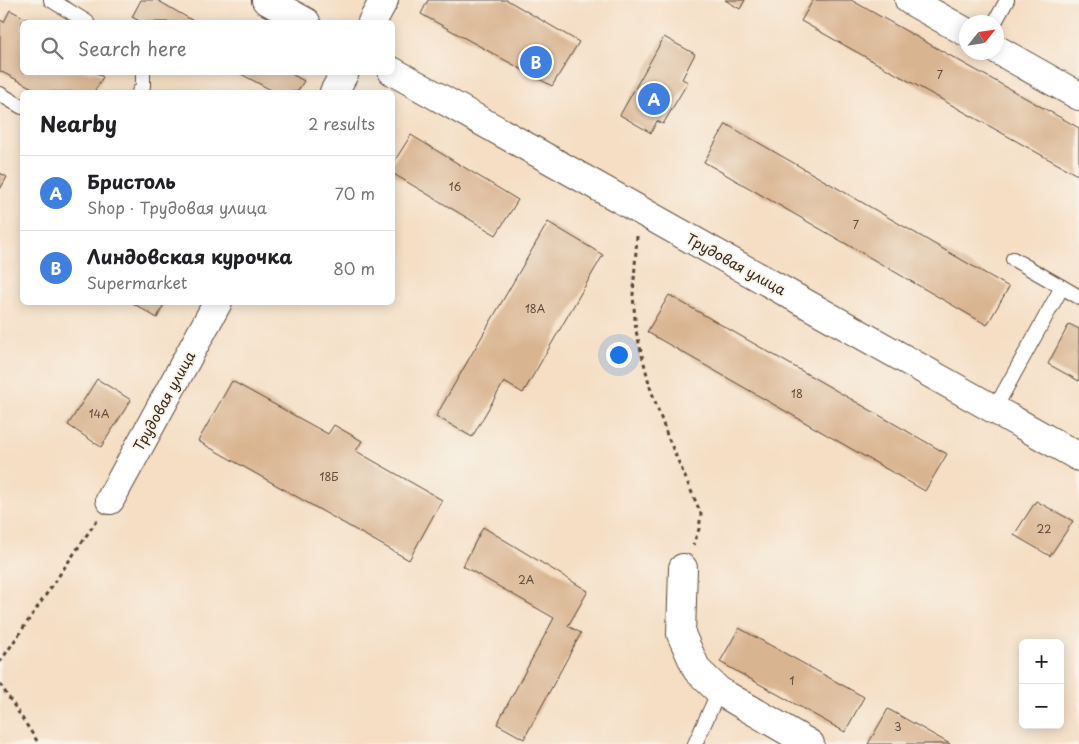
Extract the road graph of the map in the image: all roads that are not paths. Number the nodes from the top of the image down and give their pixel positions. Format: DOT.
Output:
graph roads {
  1 [pos="51,0"];
  2 [pos="266,0"];
  3 [pos="384,0"];
  4 [pos="909,0"];
  5 [pos="1008,0"];
  6 [pos="999,15"];
  7 [pos="85,20"];
  8 [pos="302,20"];
  9 [pos="373,20"];
  10 [pos="959,28"];
  11 [pos="1004,54"];
  12 [pos="395,73"];
  13 [pos="143,75"];
  14 [pos="343,75"];
  15 [pos="140,90"];
  16 [pos="335,90"];
  17 [pos="0,94"];
  18 [pos="1079,96"];
  19 [pos="20,106"];
  20 [pos="1013,259"];
  21 [pos="1062,288"];
  22 [pos="1079,297"];
  23 [pos="216,305"];
  24 [pos="994,410"];
  25 [pos="1079,458"];
  26 [pos="110,500"];
  27 [pos="684,568"];
  28 [pos="719,691"];
  29 [pos="695,744"];
  30 [pos="810,744"];
  1 -- 7 [label="lane"];
  2 -- 8 [label="street"];
  3 -- 9 [label="street"];
  4 -- 10 [label="street"];
  5 -- 6 [label="lane"];
  11 -- 18 [label="street"];
  12 -- 24 [label="street, Трудовая улица"];
  13 -- 15 [label="lane"];
  14 -- 16 [label="street"];
  17 -- 19 [label="lane"];
  20 -- 21 [label="lane"];
  21 -- 22 [label="lane"];
  21 -- 24 [label="lane"];
  23 -- 26 [label="street, Трудовая улица"];
  24 -- 25 [label="street, Трудовая улица"];
  27 -- 28 [label="street"];
  28 -- 29 [label="lane"];
  28 -- 30 [label="street"];
}
